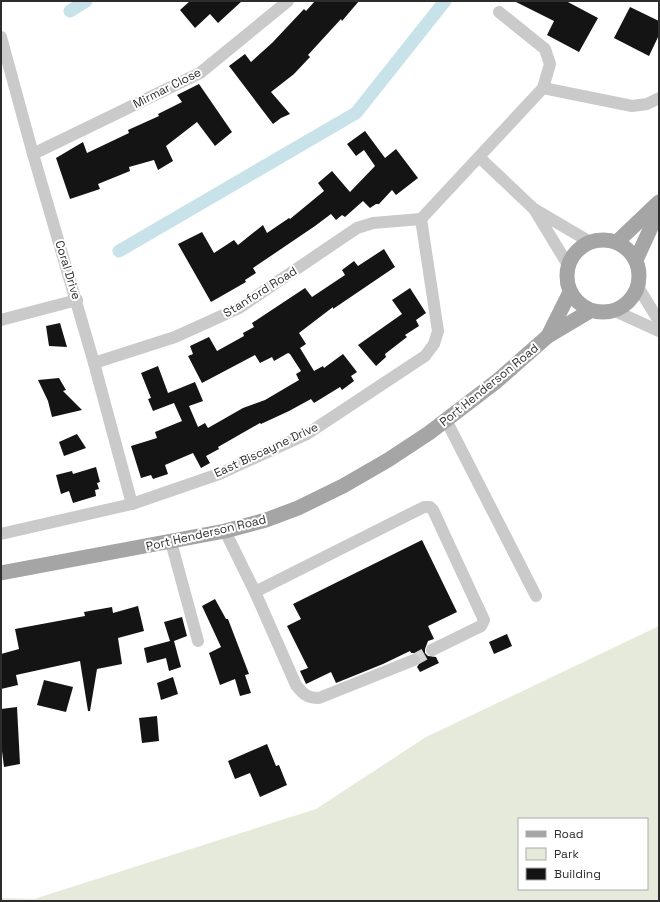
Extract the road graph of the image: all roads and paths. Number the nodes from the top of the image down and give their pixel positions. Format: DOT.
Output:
graph roads {
  1 [pos="288,1"];
  2 [pos="499,12"];
  3 [pos="1,37"];
  4 [pos="7,78"];
  5 [pos="543,88"];
  6 [pos="659,98"];
  7 [pos="33,154"];
  8 [pos="479,158"];
  9 [pos="659,202"];
  10 [pos="534,209"];
  11 [pos="659,210"];
  12 [pos="421,219"];
  13 [pos="590,242"];
  14 [pos="617,242"];
  15 [pos="636,260"];
  16 [pos="568,265"];
  17 [pos="638,287"];
  18 [pos="570,292"];
  19 [pos="77,300"];
  20 [pos="590,311"];
  21 [pos="615,311"];
  22 [pos="1,320"];
  23 [pos="659,321"];
  24 [pos="659,331"];
  25 [pos="548,336"];
  26 [pos="94,363"];
  27 [pos="446,420"];
  28 [pos="132,504"];
  29 [pos="226,531"];
  30 [pos="1,534"];
  31 [pos="171,542"];
  32 [pos="1,573"];
  33 [pos="255,592"];
  34 [pos="536,596"];
  35 [pos="198,641"];
  36 [pos="432,650"];
  37 [pos="414,660"];
  1 -- 7 [label="street, Mirmar Close"];
  2 -- 5 [label="street"];
  3 -- 4 [label="street, Coral Drive"];
  4 -- 7 [label="street, Coral Drive"];
  5 -- 6 [label="street"];
  5 -- 8 [label="street"];
  7 -- 19 [label="street, Coral Drive"];
  8 -- 10 [label="street"];
  8 -- 12 [label="street"];
  9 -- 14 [label="main road"];
  10 -- 13 [label="street"];
  10 -- 16 [label="street"];
  11 -- 15 [label="main road"];
  12 -- 26 [label="street, Stanford Road"];
  12 -- 28 [label="street, East Biscayne Drive"];
  13 -- 14 [label="main road"];
  13 -- 16 [label="main road"];
  14 -- 15 [label="main road"];
  15 -- 17 [label="main road"];
  16 -- 18 [label="main road"];
  17 -- 21 [label="main road"];
  17 -- 23 [label="street"];
  18 -- 20 [label="main road"];
  18 -- 25 [label="main road, Port Henderson Road"];
  19 -- 22 [label="street"];
  19 -- 26 [label="street, Coral Drive"];
  20 -- 21 [label="main road"];
  20 -- 25 [label="main road, Port Henderson Road"];
  21 -- 24 [label="street"];
  25 -- 27 [label="main road, Port Henderson Road"];
  26 -- 28 [label="street, Coral Drive"];
  27 -- 29 [label="main road, Port Henderson Road"];
  27 -- 34 [label="street"];
  28 -- 30 [label="street, East Biscayne Drive"];
  29 -- 31 [label="main road, Port Henderson Road"];
  29 -- 33 [label="street"];
  31 -- 32 [label="main road, Port Henderson Road"];
  31 -- 35 [label="street"];
  33 -- 36 [label="street"];
  33 -- 37 [label="street"];
}
